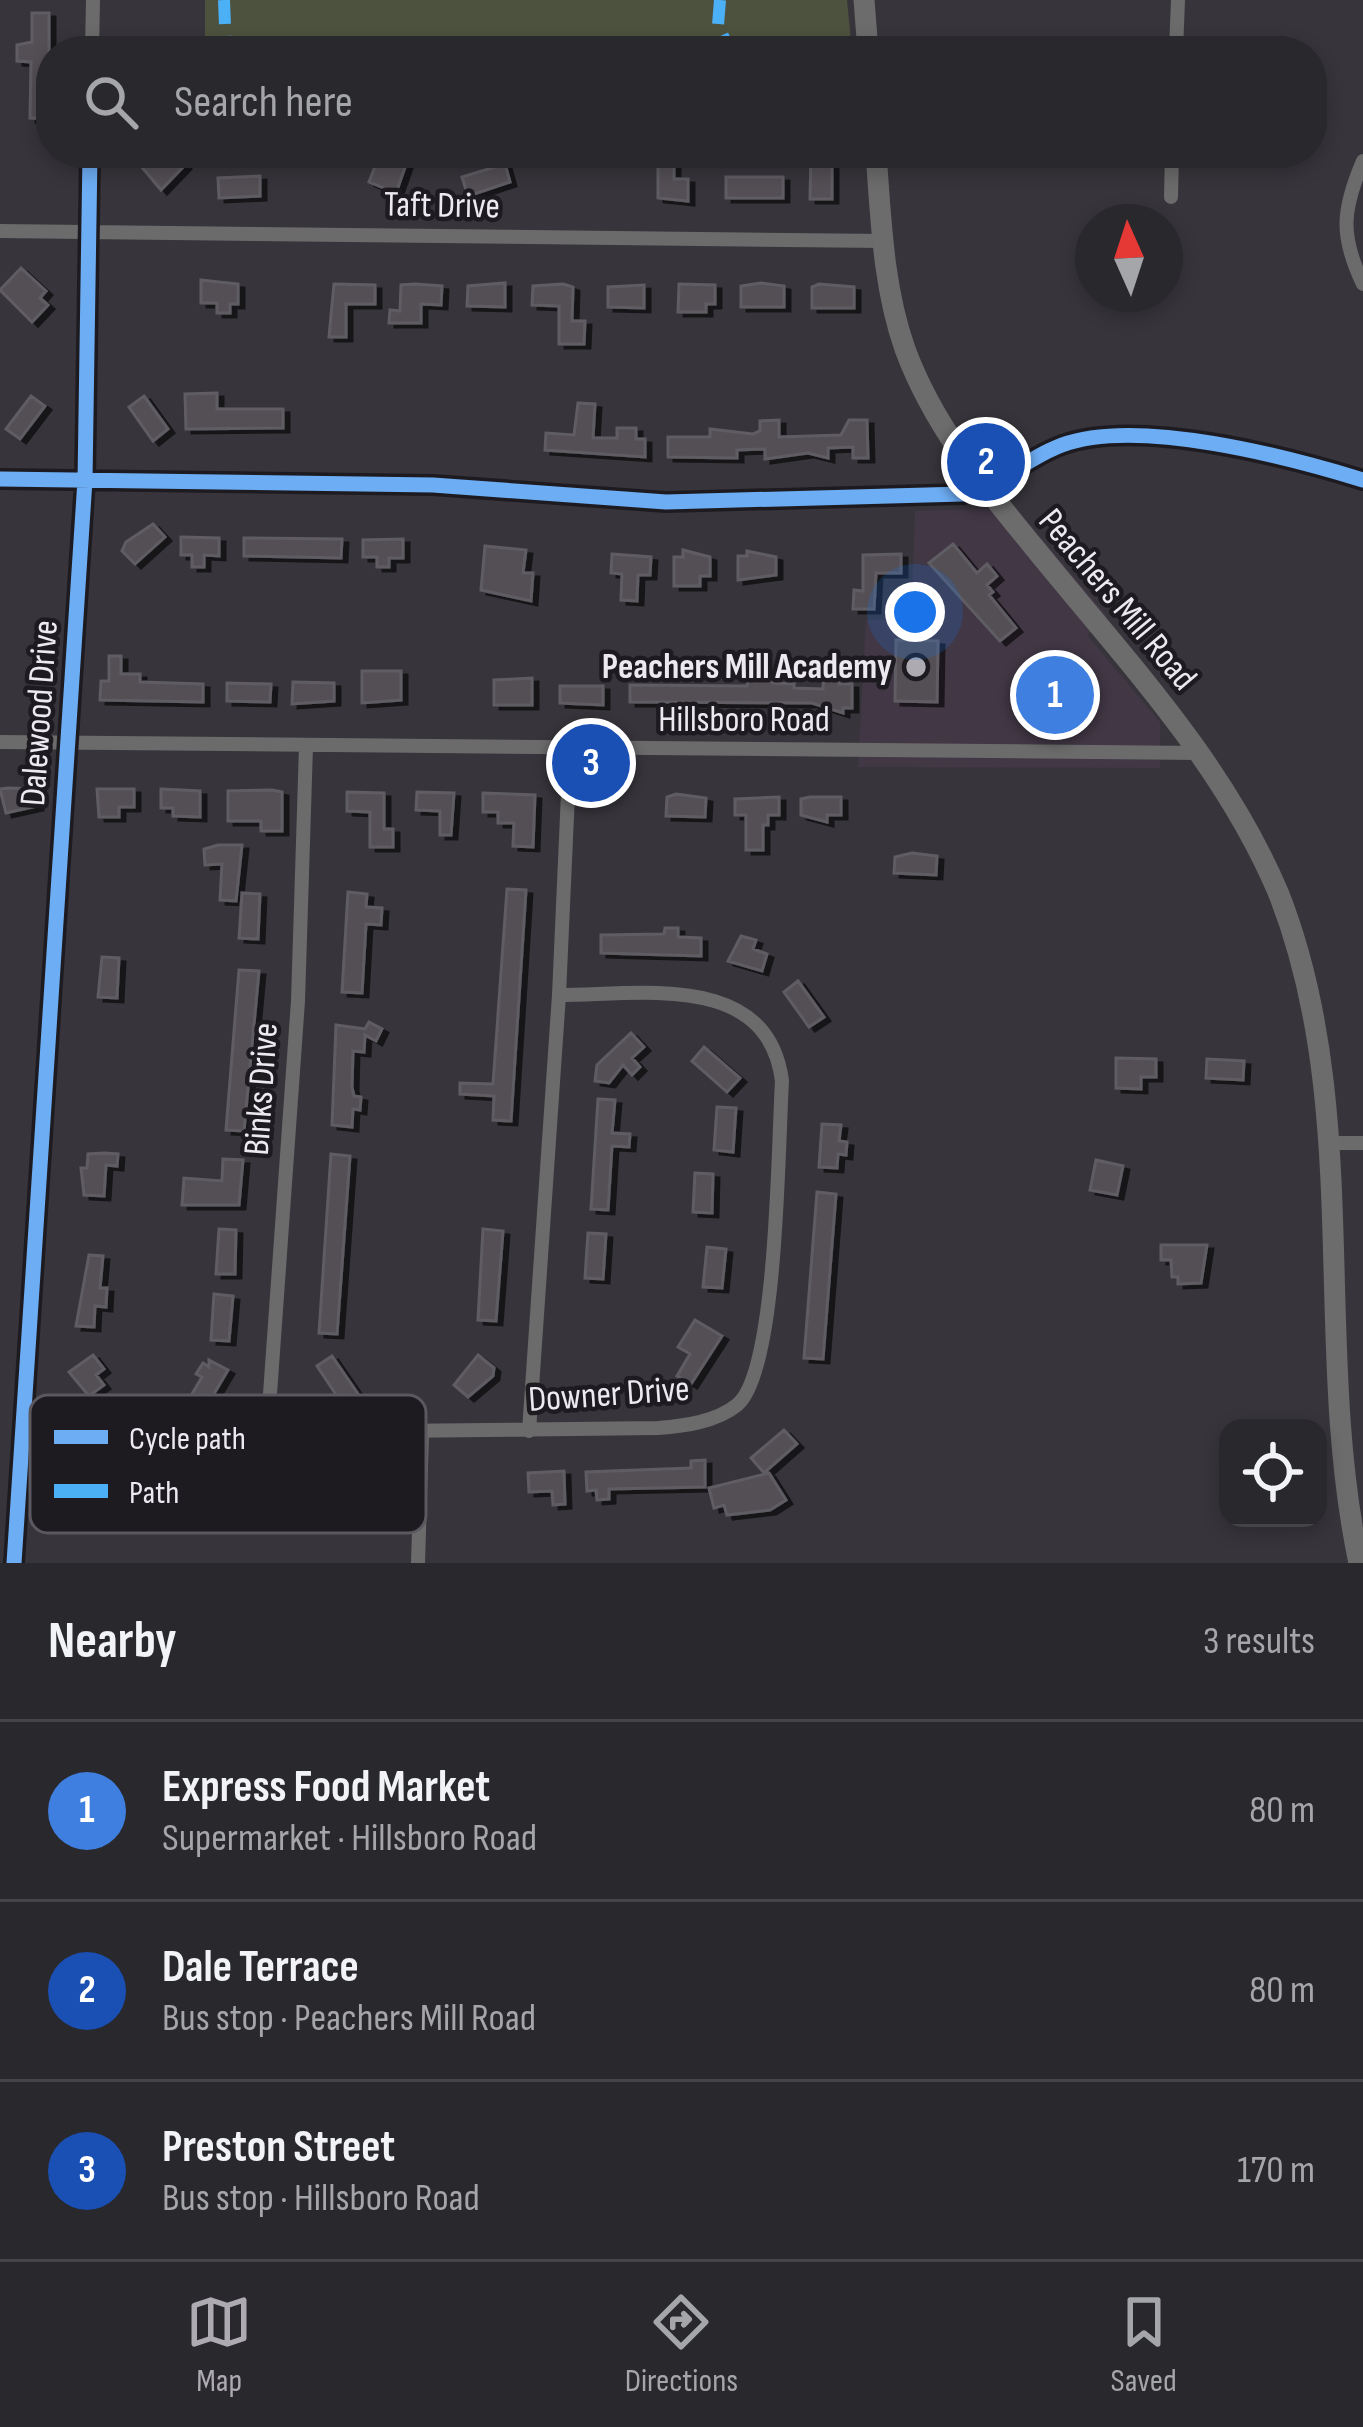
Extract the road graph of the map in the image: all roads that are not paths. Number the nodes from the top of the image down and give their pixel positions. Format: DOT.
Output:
graph roads {
  1 [pos="93,0"];
  2 [pos="864,0"];
  3 [pos="1178,0"];
  4 [pos="92,36"];
  5 [pos="867,36"];
  6 [pos="1177,36"];
  7 [pos="1363,161"];
  8 [pos="91,168"];
  9 [pos="877,168"];
  10 [pos="1172,168"];
  11 [pos="1171,197"];
  12 [pos="0,231"];
  13 [pos="89,232"];
  14 [pos="883,242"];
  15 [pos="1363,284"];
  16 [pos="0,479"];
  17 [pos="85,480"];
  18 [pos="1363,480"];
  19 [pos="986,489"];
  20 [pos="0,742"];
  21 [pos="67,742"];
  22 [pos="306,746"];
  23 [pos="570,749"];
  24 [pos="1200,753"];
  25 [pos="560,995"];
  26 [pos="1334,1143"];
  27 [pos="1363,1143"];
  28 [pos="270,1395"];
  29 [pos="529,1431"];
  30 [pos="426,1434"];
  31 [pos="24,1435"];
  32 [pos="30,1435"];
  33 [pos="419,1533"];
  34 [pos="14,1563"];
  35 [pos="418,1563"];
  36 [pos="1359,1563"];
  1 -- 4 [label="street"];
  2 -- 5 [label="main road"];
  3 -- 6 [label="street"];
  7 -- 15 [label="street"];
  8 -- 13 [label="street, Dalewood Drive"];
  9 -- 14 [label="main road, Peachers Mill Road"];
  10 -- 11 [label="street"];
  12 -- 13 [label="street, Taft Drive"];
  13 -- 14 [label="street, Taft Drive"];
  13 -- 17 [label="street, Dalewood Drive"];
  14 -- 19 [label="main road, Peachers Mill Road"];
  16 -- 17 [label="street"];
  17 -- 19 [label="street"];
  17 -- 21 [label="street, Dalewood Drive"];
  18 -- 19 [label="street"];
  19 -- 24 [label="main road, Peachers Mill Road"];
  20 -- 21 [label="street, Hillsboro Road"];
  21 -- 22 [label="street, Hillsboro Road"];
  21 -- 31 [label="street, Dalewood Drive"];
  22 -- 23 [label="street, Hillsboro Road"];
  22 -- 28 [label="street, Binks Drive"];
  23 -- 24 [label="street, Hillsboro Road"];
  23 -- 25 [label="street"];
  24 -- 26 [label="main road, Peachers Mill Road"];
  25 -- 29 [label="street"];
  25 -- 29 [label="street, Downer Drive"];
  26 -- 27 [label="street"];
  26 -- 36 [label="main road, Peachers Mill Road"];
  29 -- 30 [label="street, Downer Drive"];
  31 -- 32 [label="street, Downer Drive"];
  31 -- 34 [label="street, Dalewood Drive"];
  33 -- 35 [label="street"];
}
